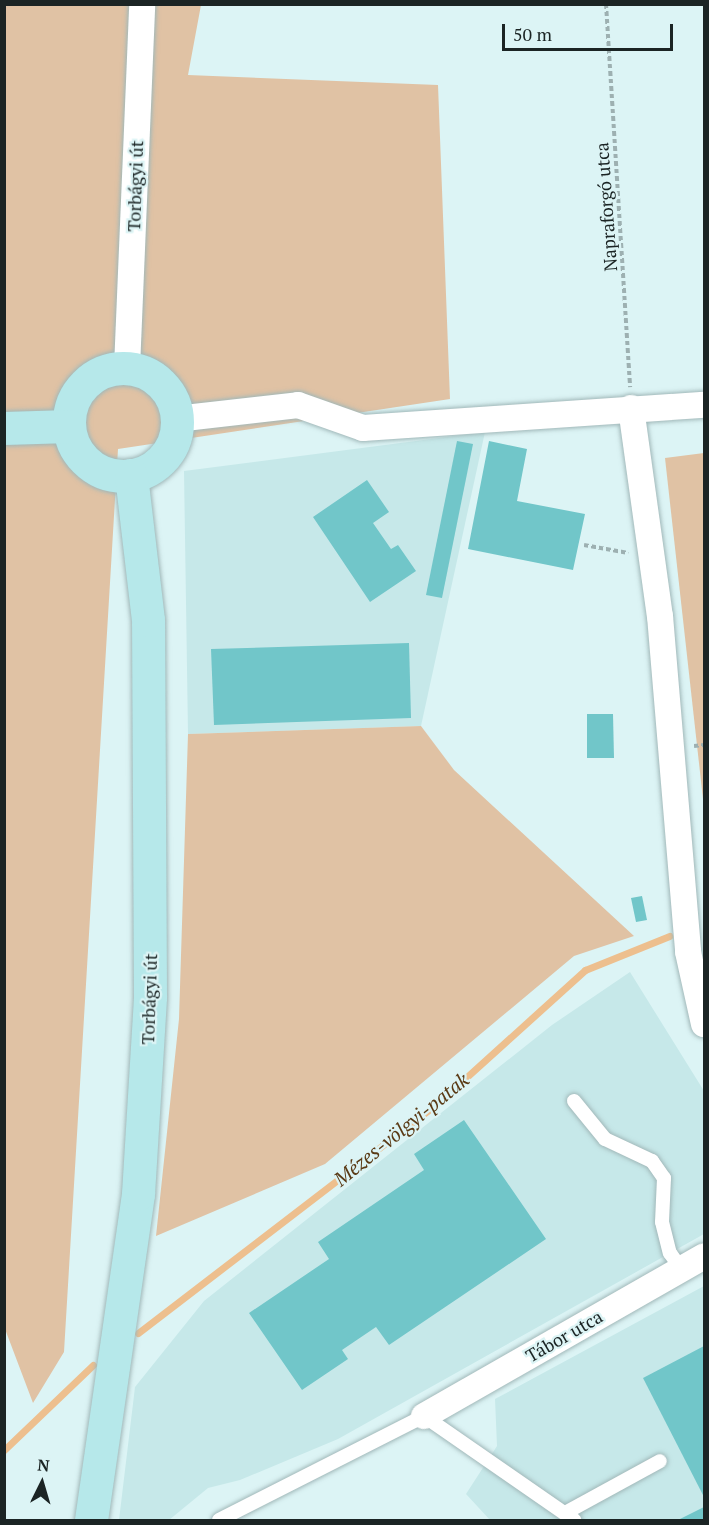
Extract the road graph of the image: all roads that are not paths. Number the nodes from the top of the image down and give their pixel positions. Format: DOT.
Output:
graph roads {
  1 [pos="142,4"];
  2 [pos="127,368"];
  3 [pos="705,405"];
  4 [pos="631,408"];
  5 [pos="176,420"];
  6 [pos="69,426"];
  7 [pos="4,428"];
  8 [pos="131,475"];
  9 [pos="697,952"];
  10 [pos="705,1024"];
  11 [pos="574,1101"];
  12 [pos="705,1256"];
  13 [pos="681,1269"];
  14 [pos="424,1416"];
  15 [pos="660,1461"];
  16 [pos="570,1517"];
  17 [pos="90,1521"];
  18 [pos="219,1521"];
  1 -- 2 [label="street, Torbágyi út"];
  2 -- 5 [label="street"];
  2 -- 6 [label="street"];
  3 -- 4 [label="street"];
  4 -- 5 [label="street"];
  4 -- 9 [label="street"];
  5 -- 8 [label="street"];
  6 -- 7 [label="street"];
  6 -- 8 [label="street"];
  8 -- 17 [label="street, Torbágyi út"];
  9 -- 10 [label="street"];
  11 -- 13 [label="lane"];
  12 -- 13 [label="street, Tábor utca"];
  13 -- 14 [label="street, Tábor utca"];
  14 -- 16 [label="lane"];
  14 -- 18 [label="lane"];
  15 -- 16 [label="lane"];
}
